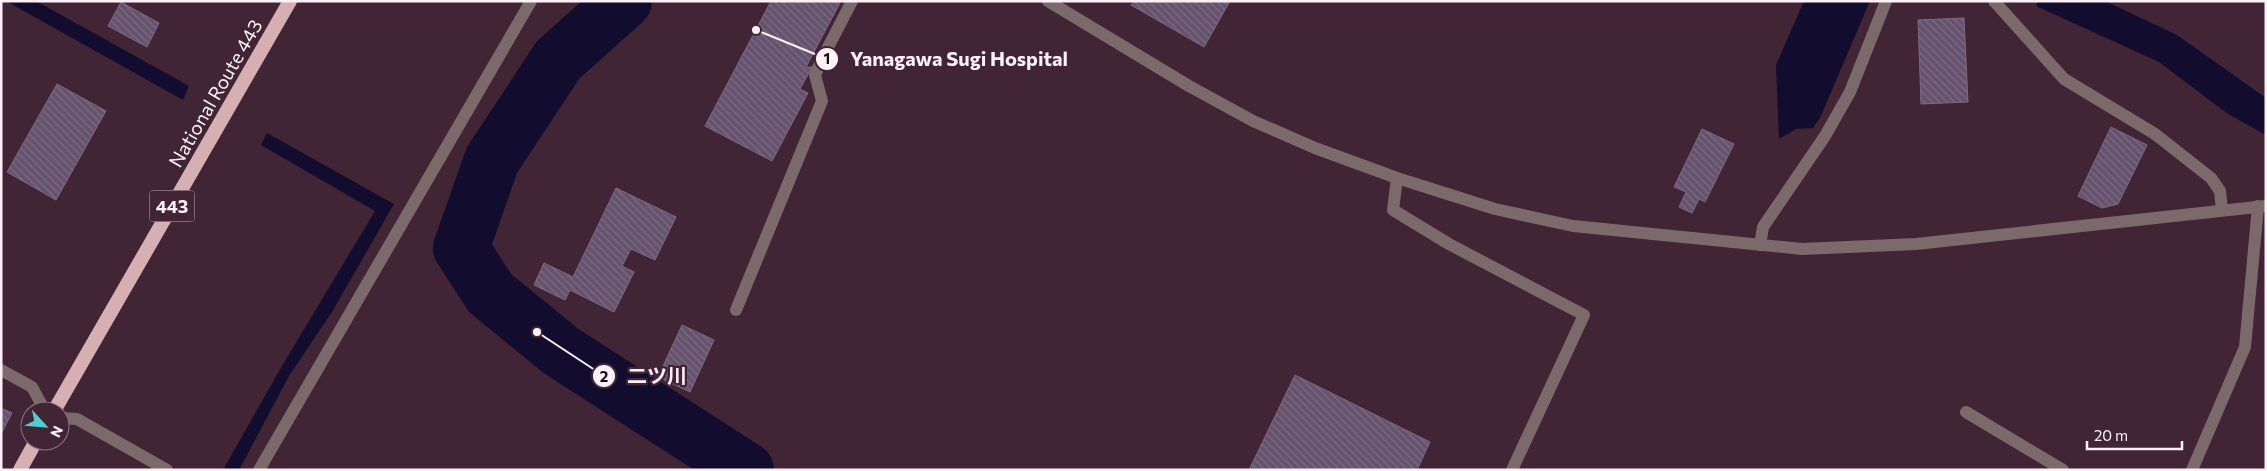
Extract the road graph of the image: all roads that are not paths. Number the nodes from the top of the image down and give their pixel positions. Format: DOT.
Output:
graph roads {
  1 [pos="290,1"];
  2 [pos="531,1"];
  3 [pos="852,1"];
  4 [pos="1048,1"];
  5 [pos="1886,1"];
  6 [pos="1994,1"];
  7 [pos="1397,178"];
  8 [pos="2262,206"];
  9 [pos="2222,210"];
  10 [pos="1760,245"];
  11 [pos="736,310"];
  12 [pos="1,370"];
  13 [pos="40,401"];
  14 [pos="60,401"];
  15 [pos="1966,412"];
  16 [pos="70,419"];
  17 [pos="30,451"];
  18 [pos="20,470"];
  19 [pos="167,470"];
  20 [pos="259,470"];
  21 [pos="1512,470"];
  22 [pos="2064,470"];
  23 [pos="2192,470"];
  1 -- 14 [label="highway, National Route 443 / 443"];
  2 -- 20 [label="street"];
  3 -- 11 [label="street"];
  4 -- 7 [label="street"];
  5 -- 10 [label="street"];
  6 -- 9 [label="street"];
  7 -- 10 [label="street"];
  7 -- 21 [label="street"];
  8 -- 9 [label="street"];
  8 -- 23 [label="street"];
  9 -- 10 [label="street"];
  12 -- 13 [label="street"];
  15 -- 22 [label="street"];
  16 -- 19 [label="street"];
  17 -- 18 [label="highway"];
}
